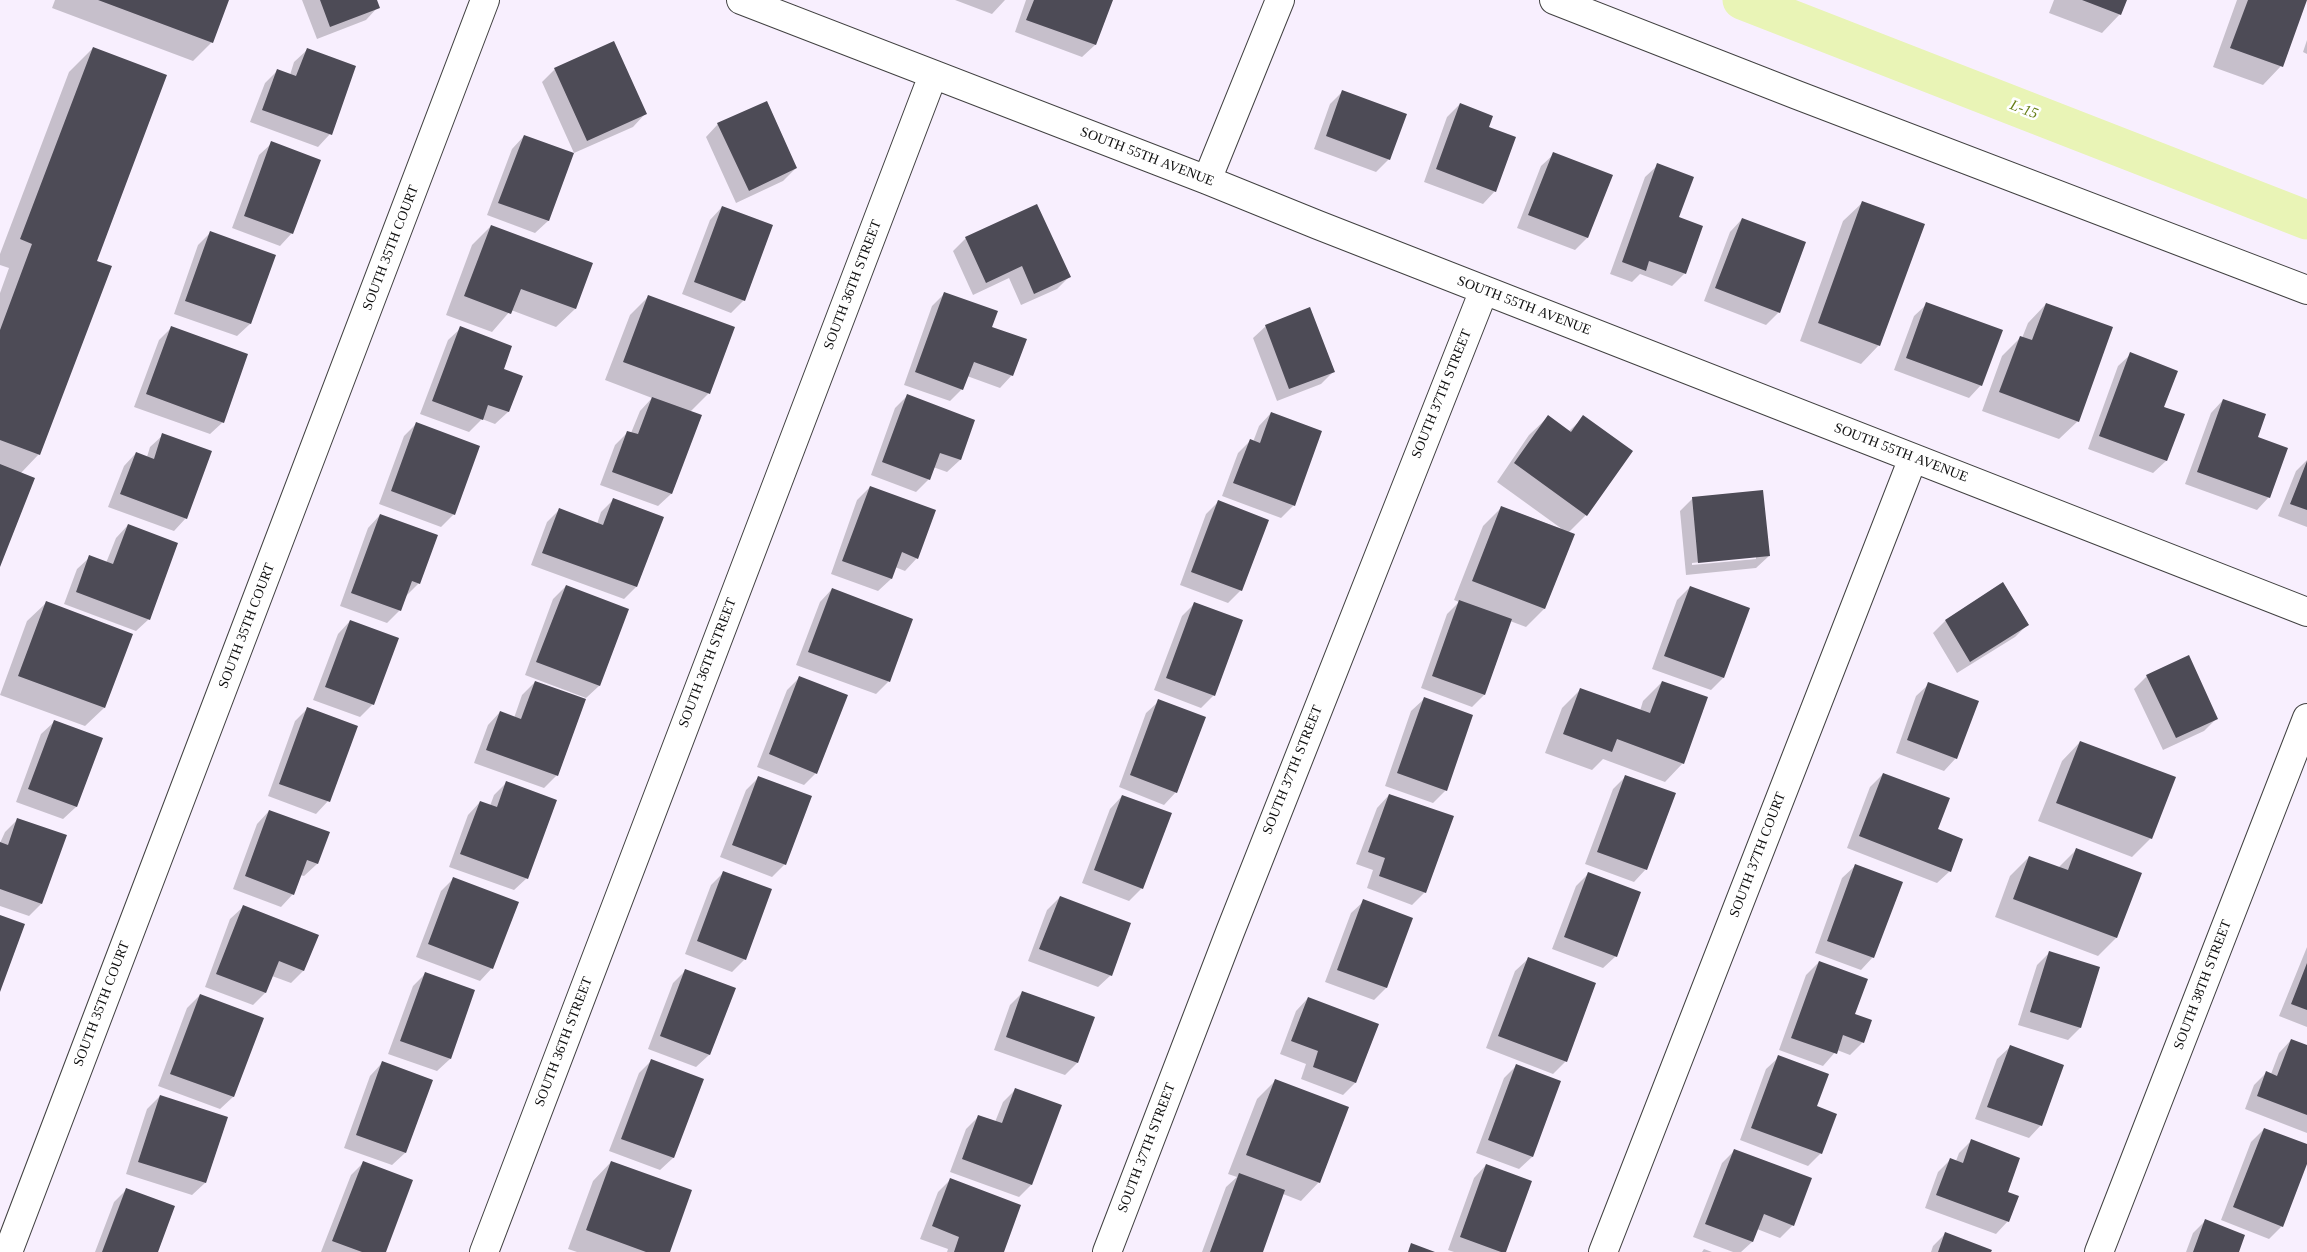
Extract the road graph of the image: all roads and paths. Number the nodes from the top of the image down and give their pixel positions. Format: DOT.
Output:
graph roads {
  1 [pos="485,0"];
  2 [pos="741,0"];
  3 [pos="1280,0"];
  4 [pos="1554,0"];
  5 [pos="933,75"];
  6 [pos="1207,180"];
  7 [pos="1484,290"];
  8 [pos="2307,290"];
  9 [pos="1914,458"];
  10 [pos="2307,612"];
  11 [pos="2307,718"];
  12 [pos="8,1252"];
  13 [pos="484,1252"];
  14 [pos="1107,1252"];
  15 [pos="1603,1252"];
  16 [pos="2099,1252"];
  1 -- 12 [label="street, SOUTH 35TH COURT"];
  2 -- 5 [label="street, SOUTH 55TH AVENUE"];
  3 -- 6 [label="street"];
  4 -- 8 [label="street"];
  5 -- 6 [label="street, SOUTH 55TH AVENUE"];
  5 -- 13 [label="street, SOUTH 36TH STREET"];
  6 -- 7 [label="street, SOUTH 55TH AVENUE"];
  7 -- 9 [label="street, SOUTH 55TH AVENUE"];
  7 -- 14 [label="street, SOUTH 37TH STREET"];
  9 -- 10 [label="street, SOUTH 55TH AVENUE"];
  9 -- 15 [label="street, SOUTH 37TH COURT"];
  11 -- 16 [label="street, SOUTH 38TH STREET"];
}
